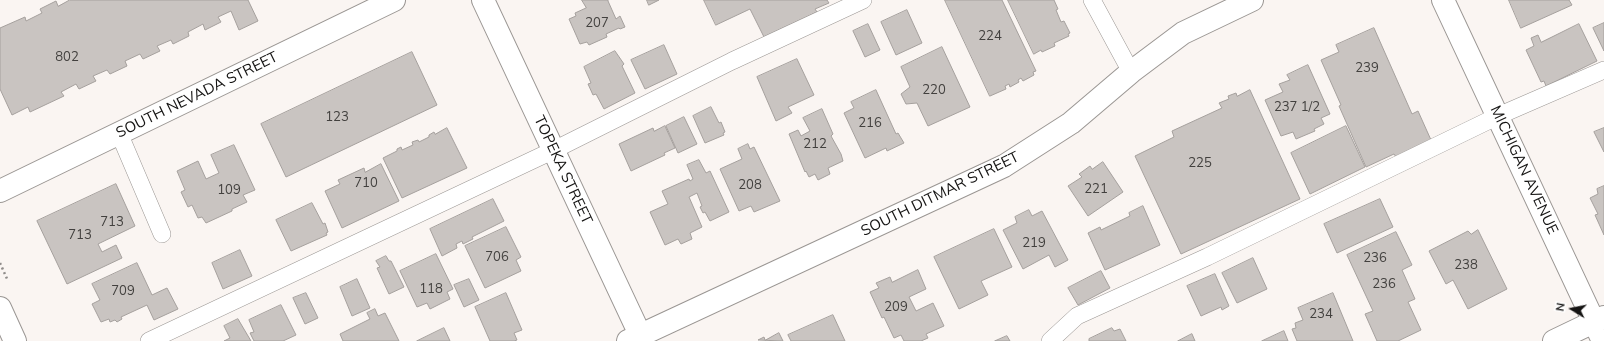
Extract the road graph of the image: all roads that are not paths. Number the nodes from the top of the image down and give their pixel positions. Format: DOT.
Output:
graph roads {
  1 [pos="394,0"];
  2 [pos="484,0"];
  3 [pos="863,0"];
  4 [pos="1092,0"];
  5 [pos="1252,0"];
  6 [pos="1443,0"];
  7 [pos="1604,70"];
  8 [pos="1131,72"];
  9 [pos="1498,116"];
  10 [pos="119,133"];
  11 [pos="554,150"];
  12 [pos="0,191"];
  13 [pos="162,234"];
  14 [pos="0,308"];
  15 [pos="1600,326"];
  16 [pos="637,339"];
  17 [pos="16,341"];
  18 [pos="149,341"];
  19 [pos="1050,341"];
  20 [pos="1554,341"];
  1 -- 10 [label="street, SOUTH NEVADA STREET"];
  2 -- 11 [label="street, TOPEKA STREET"];
  3 -- 11 [label="lane"];
  4 -- 8 [label="lane"];
  5 -- 8 [label="street, SOUTH DITMAR STREET"];
  6 -- 9 [label="street, MICHIGAN AVENUE"];
  7 -- 9 [label="lane"];
  8 -- 16 [label="street, SOUTH DITMAR STREET"];
  9 -- 15 [label="street, MICHIGAN AVENUE"];
  9 -- 19 [label="lane"];
  10 -- 12 [label="street, SOUTH NEVADA STREET"];
  10 -- 13 [label="lane"];
  11 -- 16 [label="street, TOPEKA STREET"];
  11 -- 18 [label="lane"];
  14 -- 17 [label="street"];
  15 -- 20 [label="street"];
}
